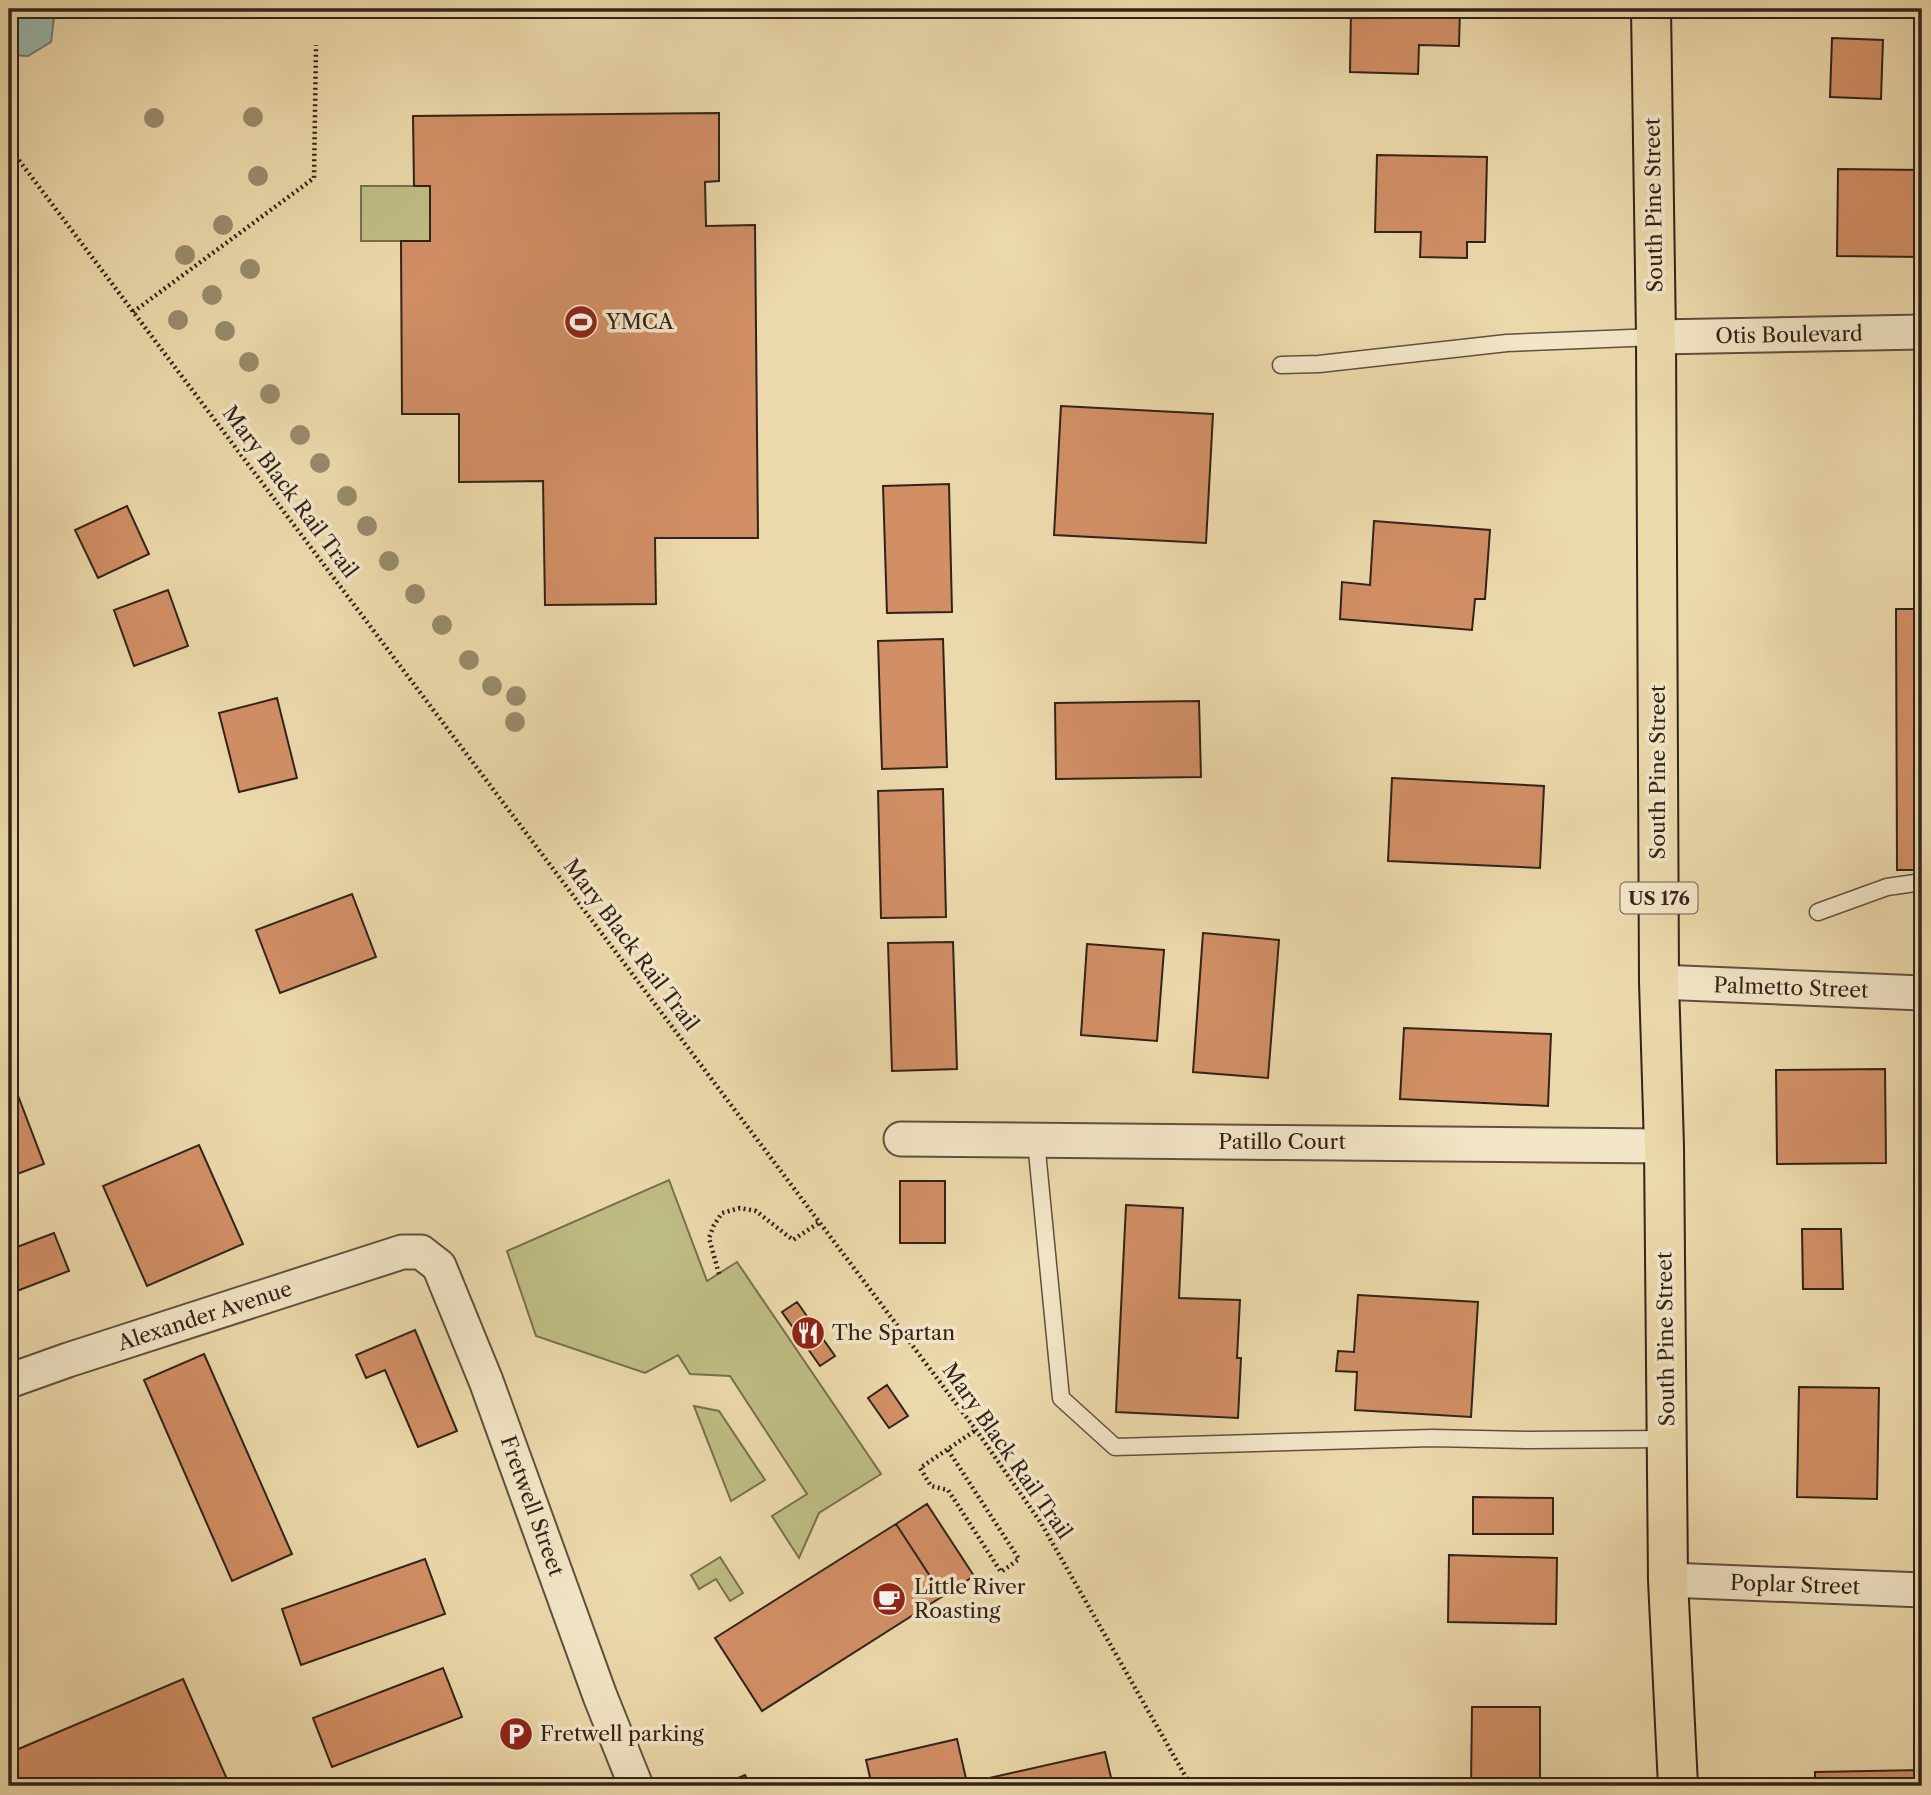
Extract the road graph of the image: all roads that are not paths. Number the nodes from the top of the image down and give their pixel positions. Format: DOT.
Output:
graph roads {
  1 [pos="1651,9"];
  2 [pos="1922,332"];
  3 [pos="1656,337"];
  4 [pos="1281,365"];
  5 [pos="1922,882"];
  6 [pos="1818,912"];
  7 [pos="1659,982"];
  8 [pos="1922,993"];
  9 [pos="901,1139"];
  10 [pos="1036,1141"];
  11 [pos="1664,1146"];
  12 [pos="402,1252"];
  13 [pos="9,1381"];
  14 [pos="1667,1439"];
  15 [pos="1668,1580"];
  16 [pos="1922,1590"];
  17 [pos="636,1786"];
  18 [pos="1678,1786"];
  1 -- 3 [label="highway, South Pine Street / US 176"];
  2 -- 3 [label="street, Otis Boulevard"];
  3 -- 4 [label="lane"];
  3 -- 7 [label="highway, South Pine Street / US 176"];
  5 -- 6 [label="lane"];
  7 -- 8 [label="street, Palmetto Street"];
  7 -- 11 [label="highway, South Pine Street / US 176"];
  9 -- 10 [label="street, Patillo Court"];
  10 -- 11 [label="street, Patillo Court"];
  10 -- 14 [label="lane"];
  11 -- 14 [label="highway, South Pine Street / US 176"];
  12 -- 13 [label="street, Alexander Avenue"];
  12 -- 17 [label="street, Fretwell Street"];
  14 -- 15 [label="highway, South Pine Street / US 176"];
  15 -- 16 [label="street, Poplar Street"];
  15 -- 18 [label="highway, South Pine Street / US 176"];
}
